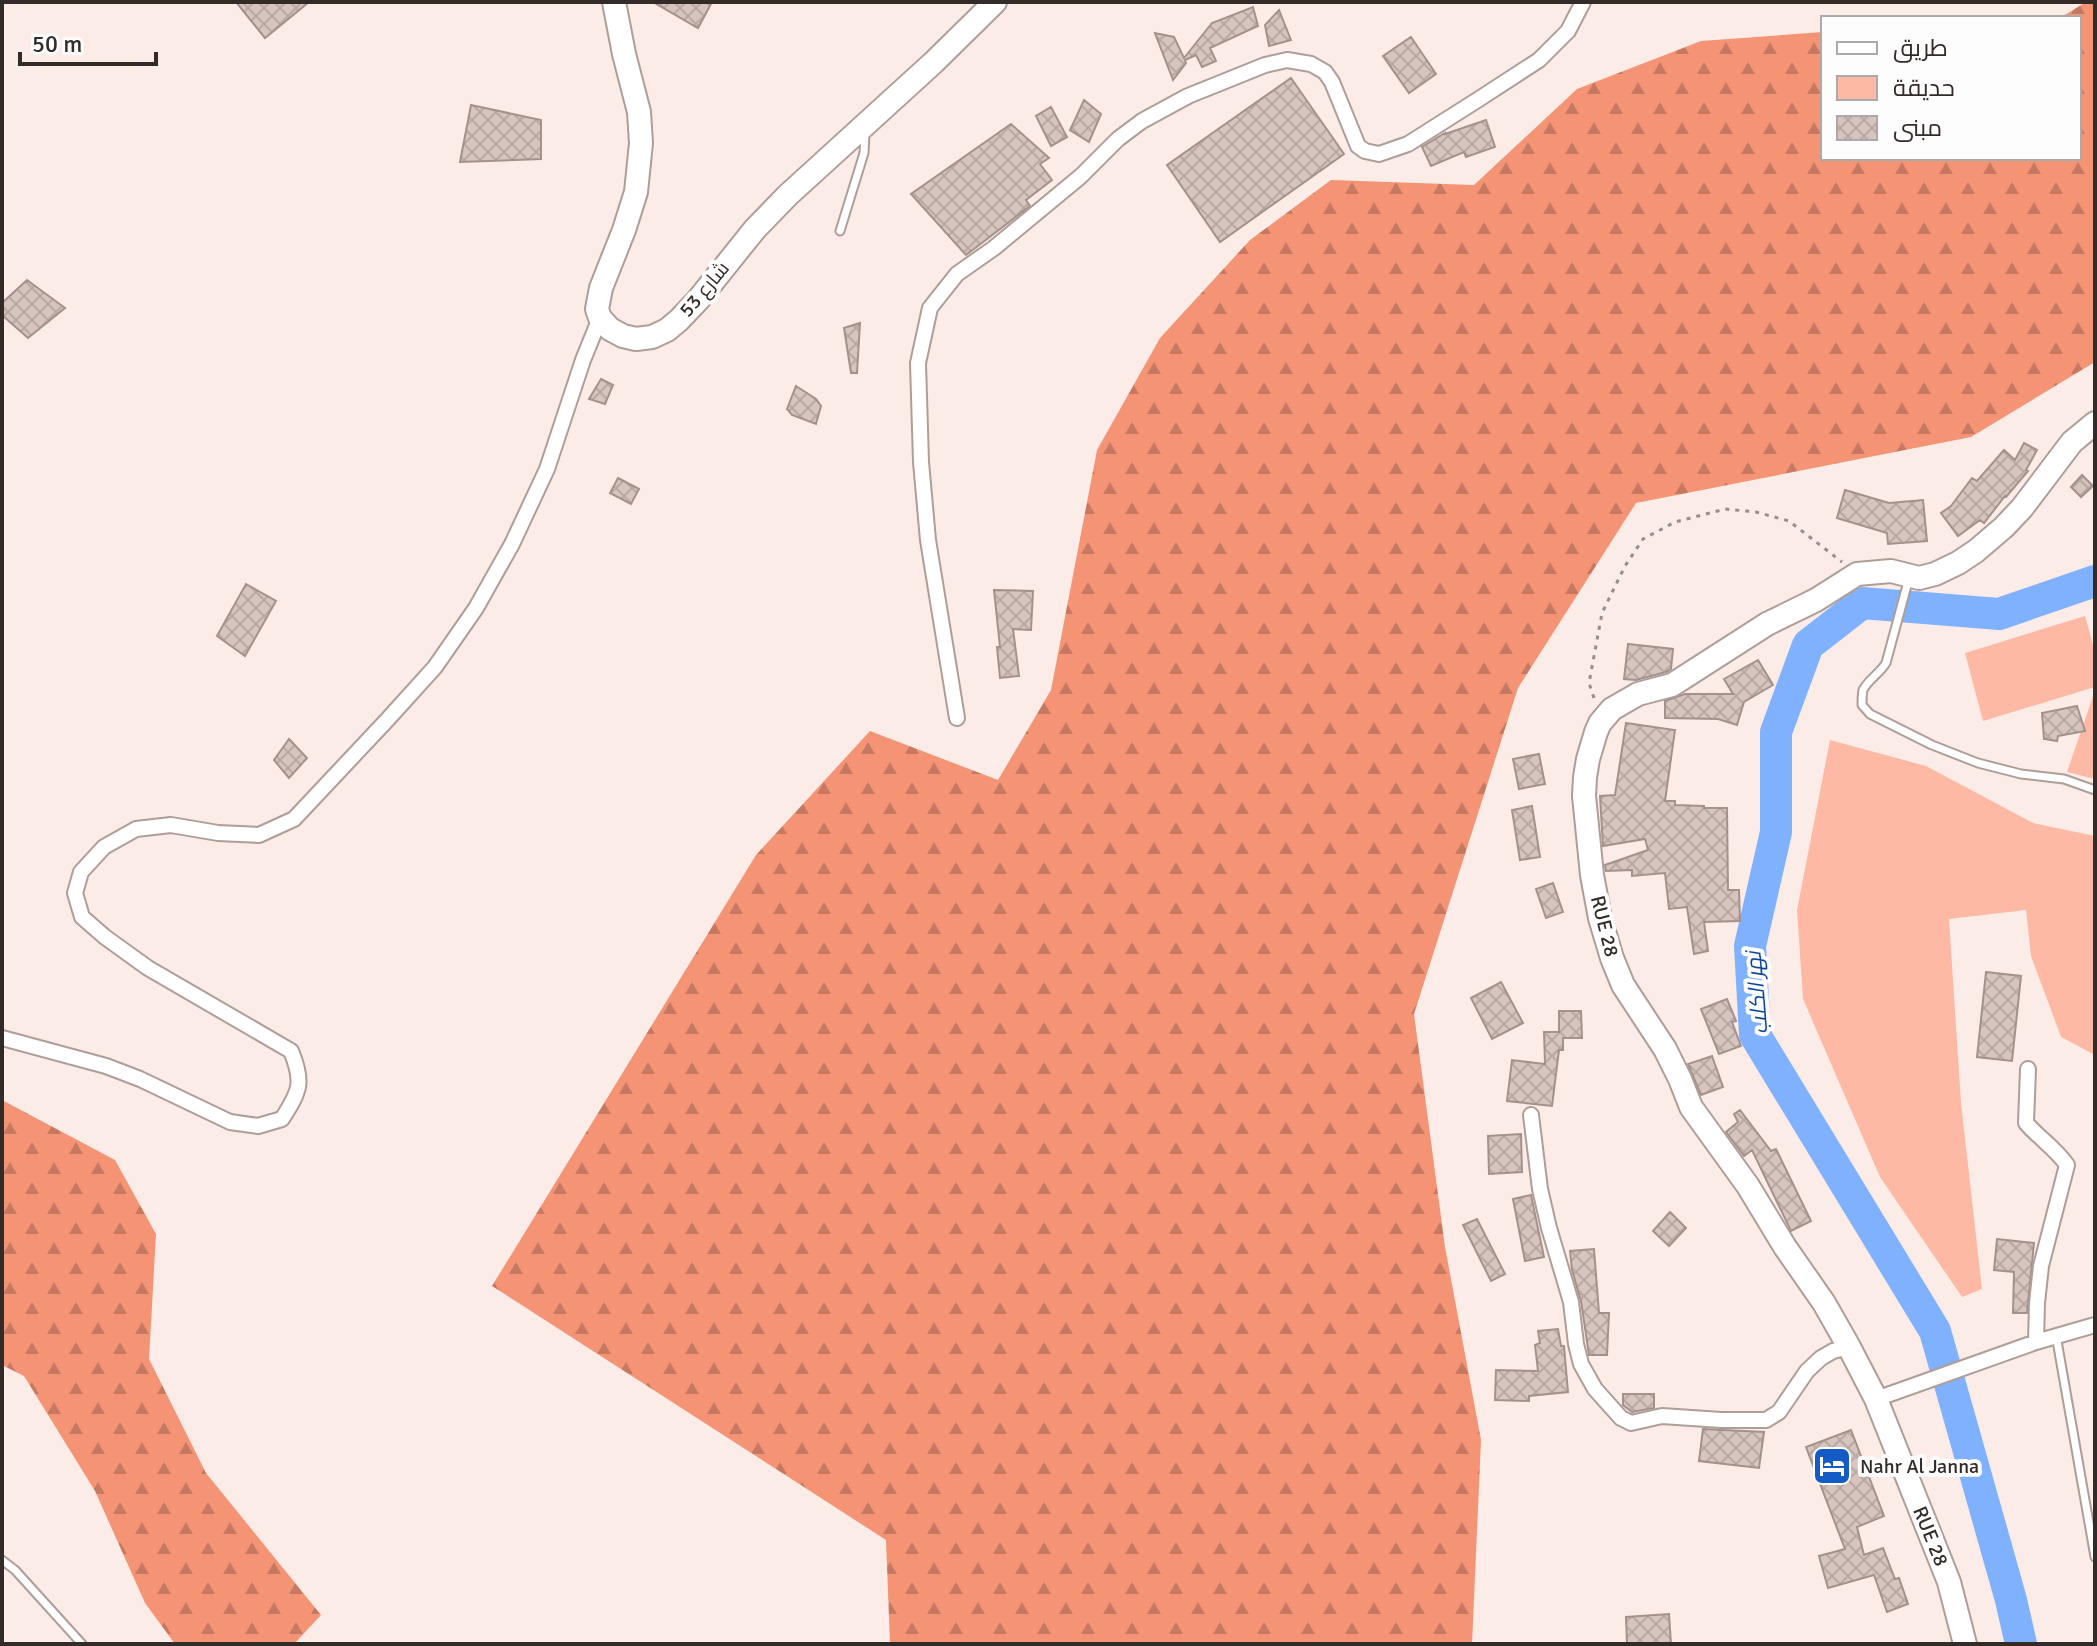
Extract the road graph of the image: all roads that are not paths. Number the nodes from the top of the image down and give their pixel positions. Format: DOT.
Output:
graph roads {
  1 [pos="614,2"];
  2 [pos="995,2"];
  3 [pos="1583,2"];
  4 [pos="865,126"];
  5 [pos="840,231"];
  6 [pos="600,318"];
  7 [pos="2095,423"];
  8 [pos="1906,584"];
  9 [pos="957,718"];
  10 [pos="2095,790"];
  11 [pos="2,1038"];
  12 [pos="2028,1069"];
  13 [pos="1531,1115"];
  14 [pos="2095,1325"];
  15 [pos="2056,1335"];
  16 [pos="2036,1342"];
  17 [pos="1849,1347"];
  18 [pos="1876,1399"];
  19 [pos="2095,1557"];
  20 [pos="2,1560"];
  21 [pos="82,1644"];
  22 [pos="1965,1644"];
  1 -- 6 [label="street"];
  2 -- 4 [label="street, شارع 53"];
  3 -- 9 [label="street"];
  4 -- 5 [label="lane"];
  4 -- 6 [label="street, شارع 53"];
  6 -- 11 [label="street"];
  7 -- 8 [label="street"];
  8 -- 10 [label="lane"];
  8 -- 17 [label="street, RUE 28"];
  12 -- 16 [label="street"];
  13 -- 17 [label="street"];
  14 -- 15 [label="street"];
  15 -- 16 [label="street"];
  15 -- 19 [label="lane"];
  16 -- 18 [label="street"];
  17 -- 18 [label="street, RUE 28"];
  18 -- 22 [label="street, RUE 28"];
  20 -- 21 [label="lane"];
}
